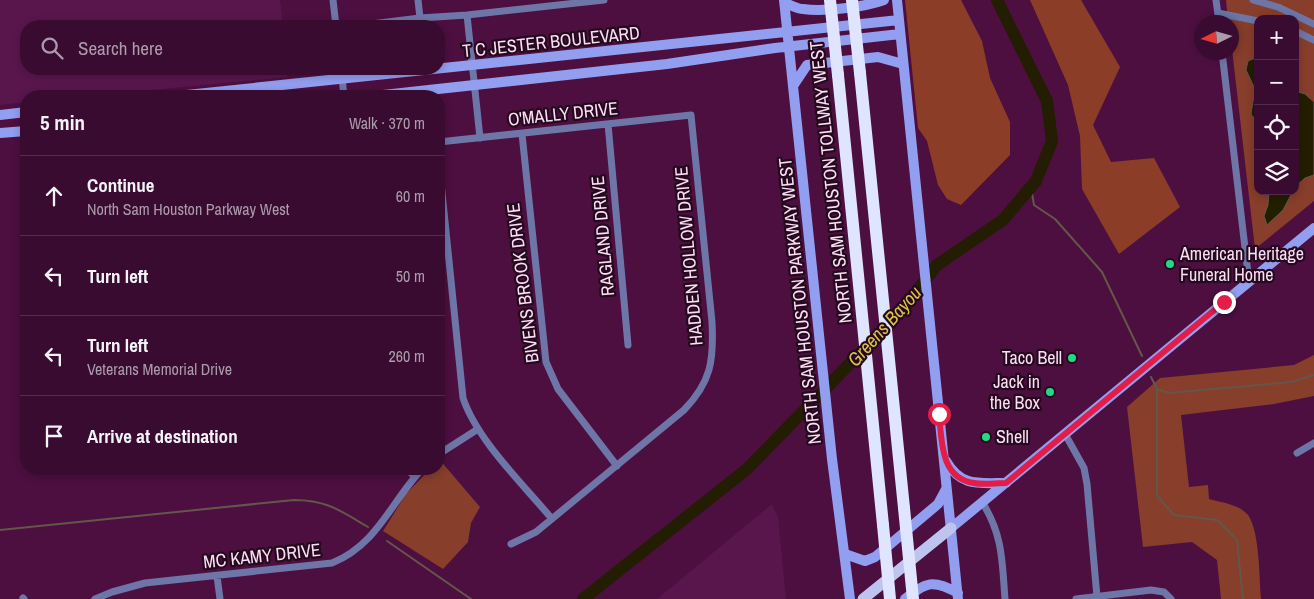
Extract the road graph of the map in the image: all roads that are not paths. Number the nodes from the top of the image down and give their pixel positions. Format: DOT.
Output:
graph roads {
  1 [pos="333,0"];
  2 [pos="418,0"];
  3 [pos="604,0"];
  4 [pos="830,0"];
  5 [pos="852,0"];
  6 [pos="884,0"];
  7 [pos="897,0"];
  8 [pos="1216,0"];
  9 [pos="1253,0"];
  10 [pos="588,1"];
  11 [pos="785,1"];
  12 [pos="1218,13"];
  13 [pos="467,15"];
  14 [pos="420,18"];
  15 [pos="335,20"];
  16 [pos="404,20"];
  17 [pos="899,20"];
  18 [pos="1254,20"];
  19 [pos="1314,24"];
  20 [pos="788,32"];
  21 [pos="900,34"];
  22 [pos="1299,34"];
  23 [pos="1314,40"];
  24 [pos="789,47"];
  25 [pos="597,53"];
  26 [pos="1223,60"];
  27 [pos="903,64"];
  28 [pos="472,66"];
  29 [pos="445,69"];
  30 [pos="599,72"];
  31 [pos="342,75"];
  32 [pos="388,75"];
  33 [pos="342,80"];
  34 [pos="474,85"];
  35 [pos="794,86"];
  36 [pos="239,90"];
  37 [pos="343,90"];
  38 [pos="429,90"];
  39 [pos="20,113"];
  40 [pos="0,115"];
  41 [pos="691,115"];
  42 [pos="608,124"];
  43 [pos="20,131"];
  44 [pos="0,133"];
  45 [pos="522,134"];
  46 [pos="480,138"];
  47 [pos="445,141"];
  48 [pos="445,225"];
  49 [pos="1314,228"];
  50 [pos="1249,282"];
  51 [pos="628,345"];
  52 [pos="478,429"];
  53 [pos="1065,434"];
  54 [pos="1314,443"];
  55 [pos="445,450"];
  56 [pos="1297,453"];
  57 [pos="944,458"];
  58 [pos="617,466"];
  59 [pos="414,477"];
  60 [pos="1006,483"];
  61 [pos="946,487"];
  62 [pos="982,502"];
  63 [pos="552,519"];
  64 [pos="951,528"];
  65 [pos="511,544"];
  66 [pos="845,554"];
  67 [pos="217,576"];
  68 [pos="114,595"];
  69 [pos="958,596"];
  70 [pos="1098,597"];
  71 [pos="95,599"];
  72 [pos="220,599"];
  73 [pos="850,599"];
  74 [pos="863,599"];
  75 [pos="890,599"];
  76 [pos="905,599"];
  77 [pos="913,599"];
  78 [pos="1005,599"];
  79 [pos="1076,599"];
  80 [pos="1171,599"];
  1 -- 15 [label="street"];
  2 -- 14 [label="street"];
  3 -- 10 [label="street"];
  4 -- 75 [label="highway, NORTH SAM HOUSTON TOLLWAY WEST, bridge"];
  5 -- 77 [label="highway, bridge"];
  6 -- 11 [label="main road"];
  7 -- 17 [label="main road"];
  8 -- 12 [label="street"];
  9 -- 19 [label="street"];
  10 -- 13 [label="street"];
  11 -- 20 [label="main road, NORTH SAM HOUSTON PARKWAY WEST"];
  12 -- 18 [label="street"];
  13 -- 14 [label="street"];
  13 -- 28 [label="street"];
  14 -- 16 [label="street"];
  17 -- 20 [label="main road, T C JESTER BOULEVARD"];
  17 -- 21 [label="main road"];
  20 -- 24 [label="main road, NORTH SAM HOUSTON PARKWAY WEST"];
  20 -- 25 [label="main road, T C JESTER BOULEVARD"];
  21 -- 24 [label="main road, T C JESTER BOULEVARD"];
  21 -- 27 [label="main road"];
  22 -- 23 [label="street"];
  24 -- 30 [label="main road, T C JESTER BOULEVARD"];
  24 -- 35 [label="main road, NORTH SAM HOUSTON PARKWAY WEST"];
  25 -- 28 [label="main road, T C JESTER BOULEVARD"];
  25 -- 30 [label="main road"];
  26 -- 50 [label="street"];
  27 -- 35 [label="main road"];
  27 -- 57 [label="main road"];
  28 -- 29 [label="main road, T C JESTER BOULEVARD"];
  28 -- 34 [label="street"];
  30 -- 34 [label="main road, T C JESTER BOULEVARD"];
  31 -- 33 [label="street"];
  32 -- 33 [label="main road, T C JESTER BOULEVARD"];
  33 -- 36 [label="main road, T C JESTER BOULEVARD"];
  33 -- 37 [label="street"];
  34 -- 38 [label="main road, T C JESTER BOULEVARD"];
  34 -- 46 [label="street"];
  35 -- 66 [label="main road, NORTH SAM HOUSTON PARKWAY WEST"];
  39 -- 40 [label="main road"];
  41 -- 42 [label="street, O'MALLY DRIVE"];
  41 -- 58 [label="street, HADDEN HOLLOW DRIVE"];
  42 -- 45 [label="street, O'MALLY DRIVE"];
  42 -- 51 [label="street, RAGLAND DRIVE"];
  43 -- 44 [label="main road"];
  45 -- 46 [label="street, O'MALLY DRIVE"];
  45 -- 58 [label="street, BIVENS BROOK DRIVE"];
  46 -- 47 [label="street, O'MALLY DRIVE"];
  48 -- 52 [label="street"];
  49 -- 50 [label="main road"];
  50 -- 53 [label="main road"];
  52 -- 55 [label="street"];
  52 -- 63 [label="street"];
  53 -- 60 [label="main road"];
  53 -- 70 [label="street"];
  54 -- 56 [label="street"];
  57 -- 60 [label="main road"];
  57 -- 61 [label="main road"];
  58 -- 63 [label="street, HADDEN HOLLOW DRIVE"];
  59 -- 67 [label="street, MC KAMY DRIVE"];
  60 -- 62 [label="main road"];
  61 -- 64 [label="main road"];
  61 -- 66 [label="main road"];
  62 -- 64 [label="main road"];
  62 -- 78 [label="street"];
  63 -- 65 [label="street, HADDEN HOLLOW DRIVE"];
  64 -- 69 [label="main road"];
  64 -- 74 [label="main road"];
  66 -- 73 [label="main road, NORTH SAM HOUSTON PARKWAY WEST"];
  67 -- 68 [label="street, MC KAMY DRIVE"];
  67 -- 72 [label="street"];
  68 -- 71 [label="street, MC KAMY DRIVE"];
  69 -- 76 [label="main road"];
  70 -- 79 [label="street"];
  70 -- 80 [label="street"];
}
